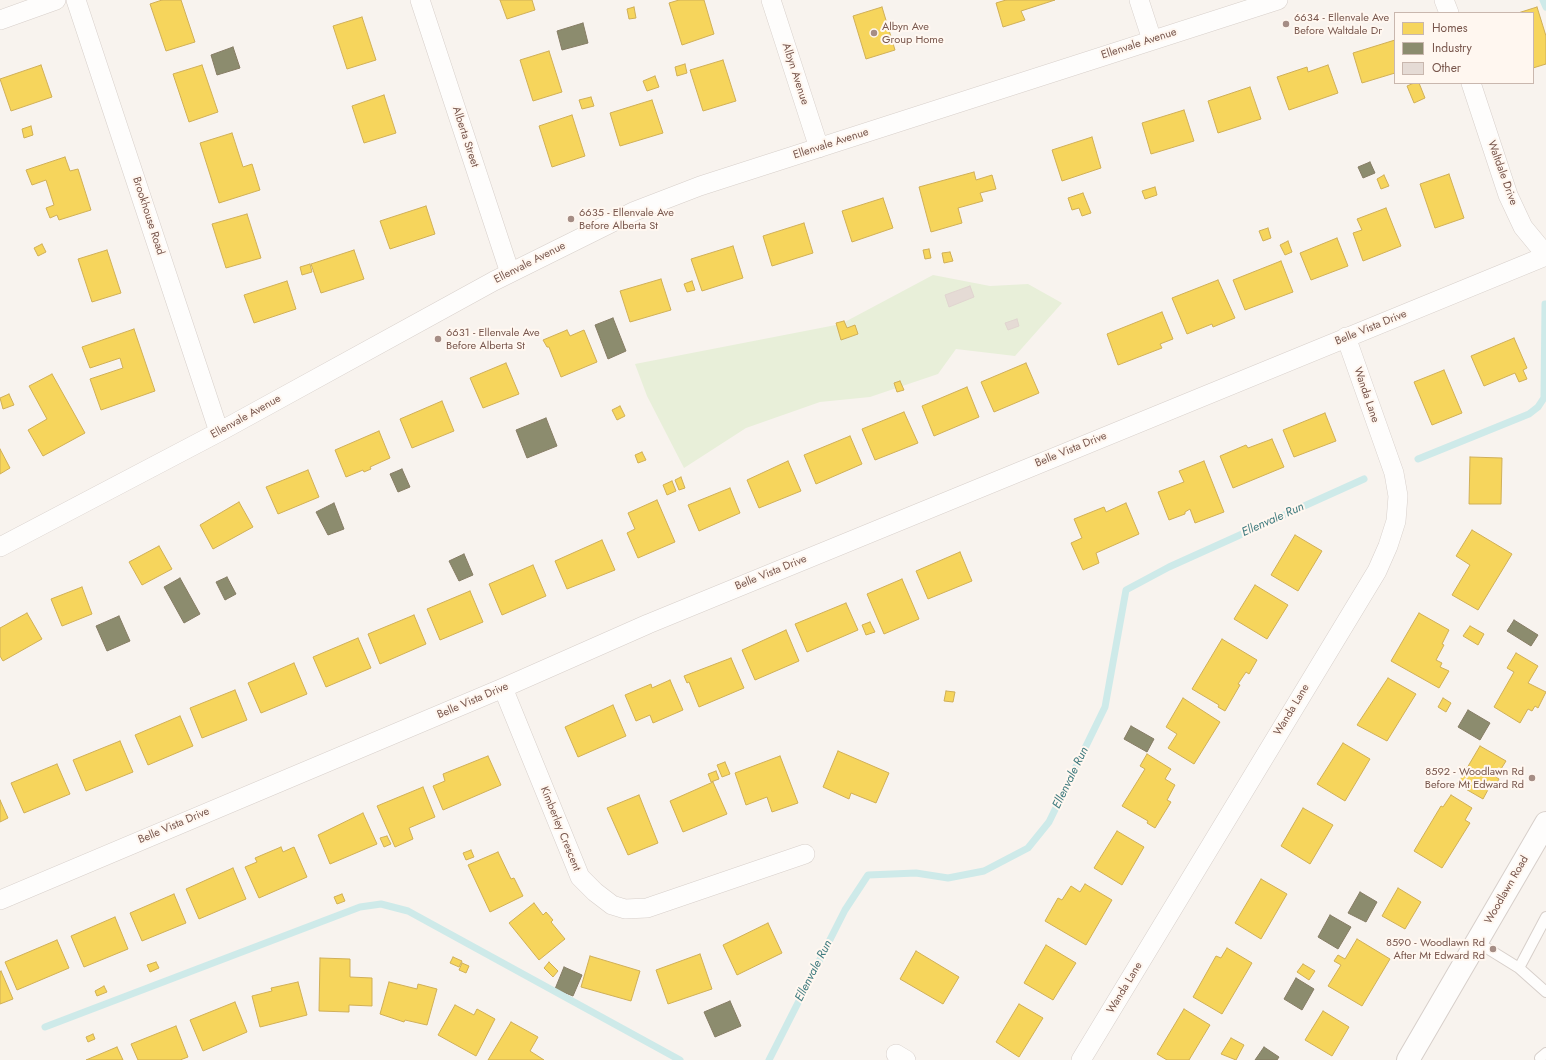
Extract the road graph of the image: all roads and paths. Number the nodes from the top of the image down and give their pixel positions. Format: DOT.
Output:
graph roads {
  1 [pos="56,0"];
  2 [pos="76,0"];
  3 [pos="420,0"];
  4 [pos="771,0"];
  5 [pos="1139,0"];
  6 [pos="1278,0"];
  7 [pos="1444,0"];
  8 [pos="1449,12"];
  9 [pos="0,20"];
  10 [pos="1152,40"];
  11 [pos="1471,84"];
  12 [pos="819,148"];
  13 [pos="1546,256"];
  14 [pos="510,273"];
  15 [pos="1346,337"];
  16 [pos="220,432"];
  17 [pos="0,547"];
  18 [pos="503,688"];
  19 [pos="1546,823"];
  20 [pos="805,854"];
  21 [pos="0,900"];
  22 [pos="1546,917"];
  23 [pos="1477,942"];
  24 [pos="1519,968"];
  25 [pos="1546,992"];
  26 [pos="1410,1059"];
  27 [pos="1081,1060"];
  1 -- 9 [label="street"];
  2 -- 16 [label="street, Brookhouse Road"];
  3 -- 14 [label="street, Alberta Street"];
  4 -- 12 [label="street, Albyn Avenue"];
  5 -- 10 [label="street"];
  6 -- 10 [label="street, Ellenvale Avenue"];
  7 -- 8 [label="street"];
  10 -- 12 [label="street, Ellenvale Avenue"];
  11 -- 13 [label="street, Waltdale Drive"];
  12 -- 14 [label="street, Ellenvale Avenue"];
  13 -- 15 [label="street, Belle Vista Drive"];
  14 -- 16 [label="street, Ellenvale Avenue"];
  15 -- 18 [label="street, Belle Vista Drive"];
  15 -- 27 [label="street, Wanda Lane"];
  16 -- 17 [label="street, Ellenvale Avenue"];
  18 -- 20 [label="street, Kimberley Crescent"];
  18 -- 21 [label="street, Belle Vista Drive"];
  19 -- 23 [label="street, Woodlawn Road"];
  22 -- 24 [label="lane"];
  23 -- 24 [label="lane"];
  23 -- 26 [label="street, Woodlawn Road"];
  24 -- 25 [label="lane"];
}
